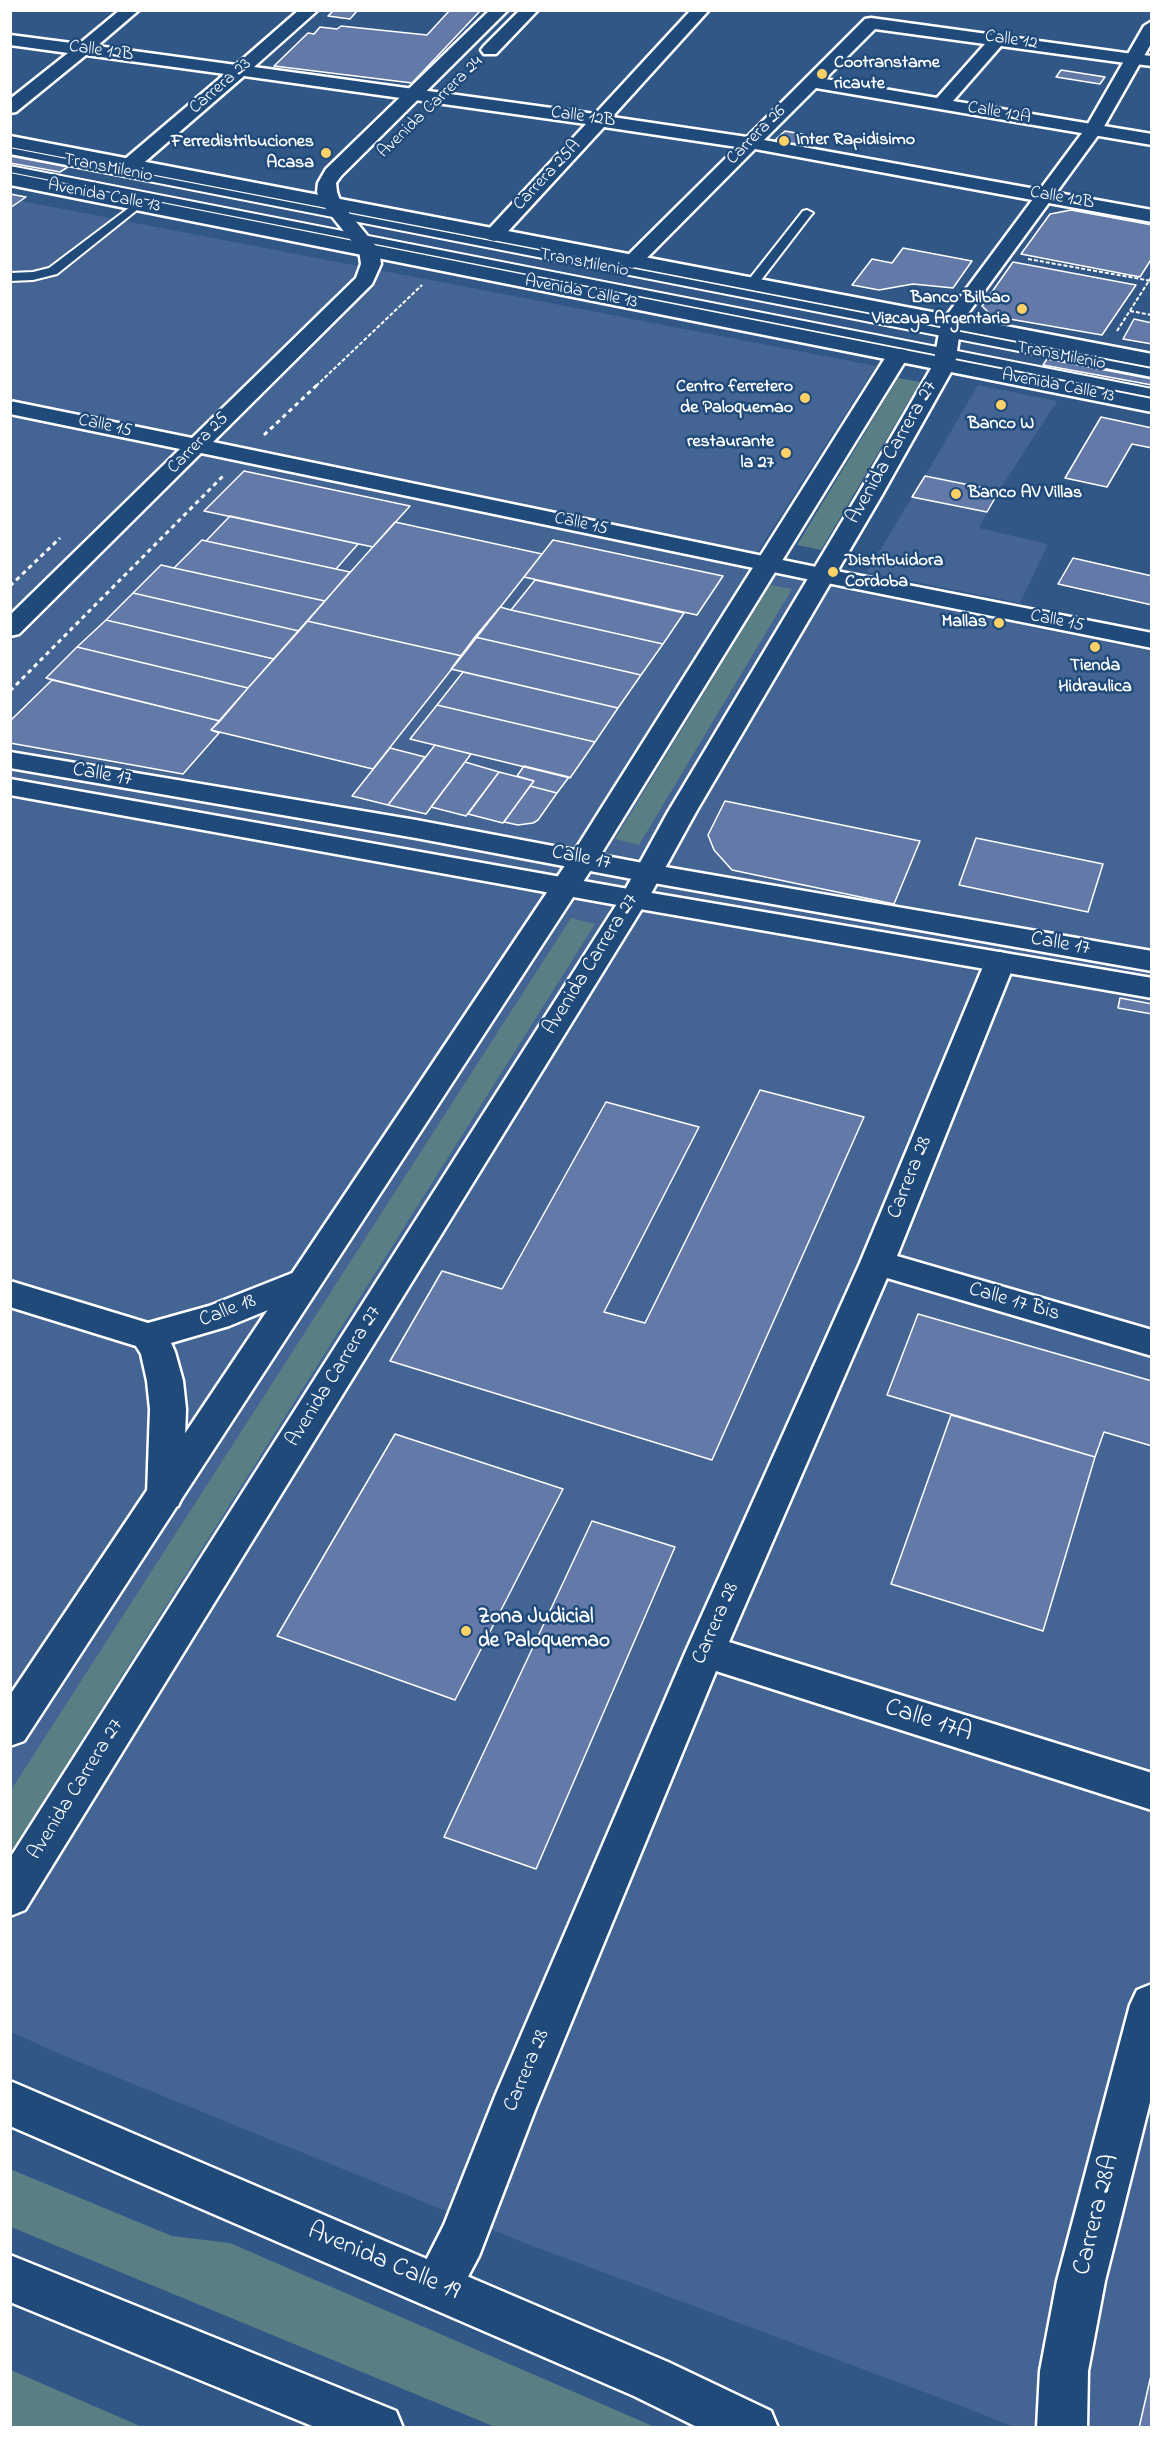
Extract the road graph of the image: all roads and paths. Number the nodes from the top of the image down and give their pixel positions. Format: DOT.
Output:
graph roads {
  1 [pos="131,10"];
  2 [pos="310,10"];
  3 [pos="500,10"];
  4 [pos="530,10"];
  5 [pos="701,10"];
  6 [pos="865,16"];
  7 [pos="1152,26"];
  8 [pos="998,39"];
  9 [pos="10,40"];
  10 [pos="466,44"];
  11 [pos="492,48"];
  12 [pos="82,50"];
  13 [pos="1142,60"];
  14 [pos="476,64"];
  15 [pos="239,72"];
  16 [pos="459,81"];
  17 [pos="811,82"];
  18 [pos="414,94"];
  19 [pos="442,97"];
  20 [pos="941,104"];
  21 [pos="10,108"];
  22 [pos="426,113"];
  23 [pos="600,120"];
  24 [pos="1093,130"];
  25 [pos="1152,140"];
  26 [pos="10,141"];
  27 [pos="750,143"];
  28 [pos="10,151"];
  29 [pos="132,163"];
  30 [pos="10,169"];
  31 [pos="10,179"];
  32 [pos="347,189"];
  33 [pos="1044,196"];
  34 [pos="138,204"];
  35 [pos="337,210"];
  36 [pos="807,213"];
  37 [pos="1152,216"];
  38 [pos="494,236"];
  39 [pos="363,244"];
  40 [pos="1002,254"];
  41 [pos="635,258"];
  42 [pos="1152,276"];
  43 [pos="10,277"];
  44 [pos="427,280"];
  45 [pos="1150,281"];
  46 [pos="751,285"];
  47 [pos="1130,311"];
  48 [pos="1152,315"];
  49 [pos="948,344"];
  50 [pos="1104,352"];
  51 [pos="898,355"];
  52 [pos="1152,361"];
  53 [pos="1152,373"];
  54 [pos="1152,393"];
  55 [pos="1152,406"];
  56 [pos="10,407"];
  57 [pos="197,447"];
  58 [pos="242,456"];
  59 [pos="770,564"];
  60 [pos="821,575"];
  61 [pos="10,629"];
  62 [pos="1152,641"];
  63 [pos="10,691"];
  64 [pos="10,760"];
  65 [pos="10,787"];
  66 [pos="584,859"];
  67 [pos="565,886"];
  68 [pos="641,886"];
  69 [pos="1152,961"];
  70 [pos="1000,962"];
  71 [pos="1152,988"];
  72 [pos="877,1263"];
  73 [pos="305,1281"];
  74 [pos="10,1294"];
  75 [pos="148,1336"];
  76 [pos="1152,1343"];
  77 [pos="165,1495"];
  78 [pos="705,1651"];
  79 [pos="10,1729"];
  80 [pos="1152,1792"];
  81 [pos="10,1896"];
  82 [pos="1152,2005"];
  83 [pos="10,2103"];
  84 [pos="22,2286"];
  85 [pos="437,2286"];
  86 [pos="379,2427"];
  87 [pos="754,2427"];
  88 [pos="1062,2427"];
  1 -- 12 [label="street"];
  2 -- 15 [label="street, Carrera 23"];
  3 -- 10 [label="street, Avenida Carrera 24"];
  4 -- 11 [label="street, Avenida Carrera 24"];
  5 -- 23 [label="street, Carrera 25A"];
  6 -- 8 [label="street, Calle 12"];
  6 -- 17 [label="street, Carrera 26"];
  7 -- 13 [label="street, Avenida Carrera 27"];
  8 -- 13 [label="street, Calle 12"];
  8 -- 20 [label="street"];
  9 -- 12 [label="street, Calle 12B"];
  10 -- 11 [label="street"];
  10 -- 18 [label="street, Avenida Carrera 24"];
  11 -- 14 [label="street, Avenida Carrera 24"];
  12 -- 15 [label="street, Calle 12B"];
  12 -- 21 [label="street"];
  13 -- 24 [label="street, Avenida Carrera 27"];
  15 -- 18 [label="street, Calle 12B"];
  15 -- 29 [label="street, Carrera 23"];
  16 -- 19 [label="street, Avenida Carrera 24"];
  17 -- 20 [label="street, Calle 12A"];
  17 -- 27 [label="street, Carrera 26"];
  18 -- 19 [label="street, Calle 12B"];
  18 -- 35 [label="street, Avenida Carrera 24"];
  19 -- 22 [label="street, Avenida Carrera 24"];
  19 -- 23 [label="street, Calle 12B"];
  20 -- 24 [label="street, Calle 12A"];
  23 -- 27 [label="street, Calle 12B"];
  23 -- 38 [label="street, Carrera 25A"];
  24 -- 25 [label="street, Calle 12A"];
  24 -- 33 [label="street, Avenida Carrera 27"];
  26 -- 29 [label="street, Avenida Calle 13"];
  27 -- 33 [label="street, Calle 12B"];
  27 -- 41 [label="street, Carrera 26"];
  28 -- 35 [label="lane, TransMilenio"];
  29 -- 35 [label="street, Avenida Calle 13"];
  30 -- 39 [label="lane, TransMilenio"];
  31 -- 34 [label="street, Avenida Calle 13"];
  32 -- 35 [label="street"];
  33 -- 37 [label="street, Calle 12B"];
  33 -- 40 [label="street, Avenida Carrera 27"];
  34 -- 39 [label="street, Avenida Calle 13"];
  34 -- 43 [label="lane"];
  35 -- 38 [label="street, Avenida Calle 13"];
  35 -- 39 [label="street"];
  35 -- 49 [label="lane, TransMilenio"];
  36 -- 46 [label="lane"];
  38 -- 41 [label="street, Avenida Calle 13"];
  39 -- 49 [label="lane, TransMilenio"];
  39 -- 51 [label="street, Avenida Calle 13"];
  39 -- 57 [label="street, Carrera 25"];
  40 -- 45 [label="path"];
  40 -- 49 [label="street, Avenida Carrera 27"];
  41 -- 46 [label="street, Avenida Calle 13"];
  42 -- 45 [label="path"];
  44 -- 58 [label="path"];
  45 -- 47 [label="path"];
  46 -- 49 [label="street, Avenida Calle 13"];
  47 -- 48 [label="path"];
  47 -- 50 [label="path"];
  49 -- 50 [label="street, Avenida Calle 13"];
  49 -- 51 [label="street, Avenida Calle 13"];
  49 -- 53 [label="lane, TransMilenio"];
  49 -- 54 [label="lane, TransMilenio"];
  49 -- 55 [label="street, Avenida Calle 13"];
  49 -- 60 [label="street, Avenida Carrera 27"];
  50 -- 52 [label="street, Avenida Calle 13"];
  51 -- 59 [label="street"];
  56 -- 57 [label="street, Calle 15"];
  57 -- 58 [label="street, Calle 15"];
  57 -- 61 [label="street, Carrera 25"];
  58 -- 59 [label="street, Calle 15"];
  58 -- 63 [label="path"];
  59 -- 60 [label="street, Calle 15"];
  59 -- 66 [label="street"];
  60 -- 62 [label="street, Calle 15"];
  60 -- 68 [label="street, Avenida Carrera 27"];
  64 -- 66 [label="street, Calle 17"];
  65 -- 67 [label="street, Calle 17"];
  66 -- 67 [label="street"];
  66 -- 68 [label="street, Calle 17"];
  67 -- 68 [label="street, Calle 17"];
  67 -- 73 [label="street"];
  68 -- 69 [label="street, Calle 17"];
  68 -- 70 [label="street, Calle 17"];
  68 -- 81 [label="street, Avenida Carrera 27"];
  70 -- 71 [label="street, Calle 17"];
  70 -- 72 [label="street, Carrera 28"];
  72 -- 76 [label="street, Calle 17 Bis"];
  72 -- 78 [label="street, Carrera 28"];
  73 -- 75 [label="street, Calle 18"];
  73 -- 77 [label="street"];
  74 -- 75 [label="street, Calle 18"];
  75 -- 77 [label="street"];
  77 -- 79 [label="street"];
  78 -- 80 [label="street, Calle 17A"];
  78 -- 85 [label="street, Carrera 28"];
  82 -- 88 [label="street, Carrera 28A"];
  83 -- 85 [label="street, Avenida Calle 19"];
  84 -- 86 [label="street"];
  85 -- 87 [label="street, Avenida Calle 19"];
}
